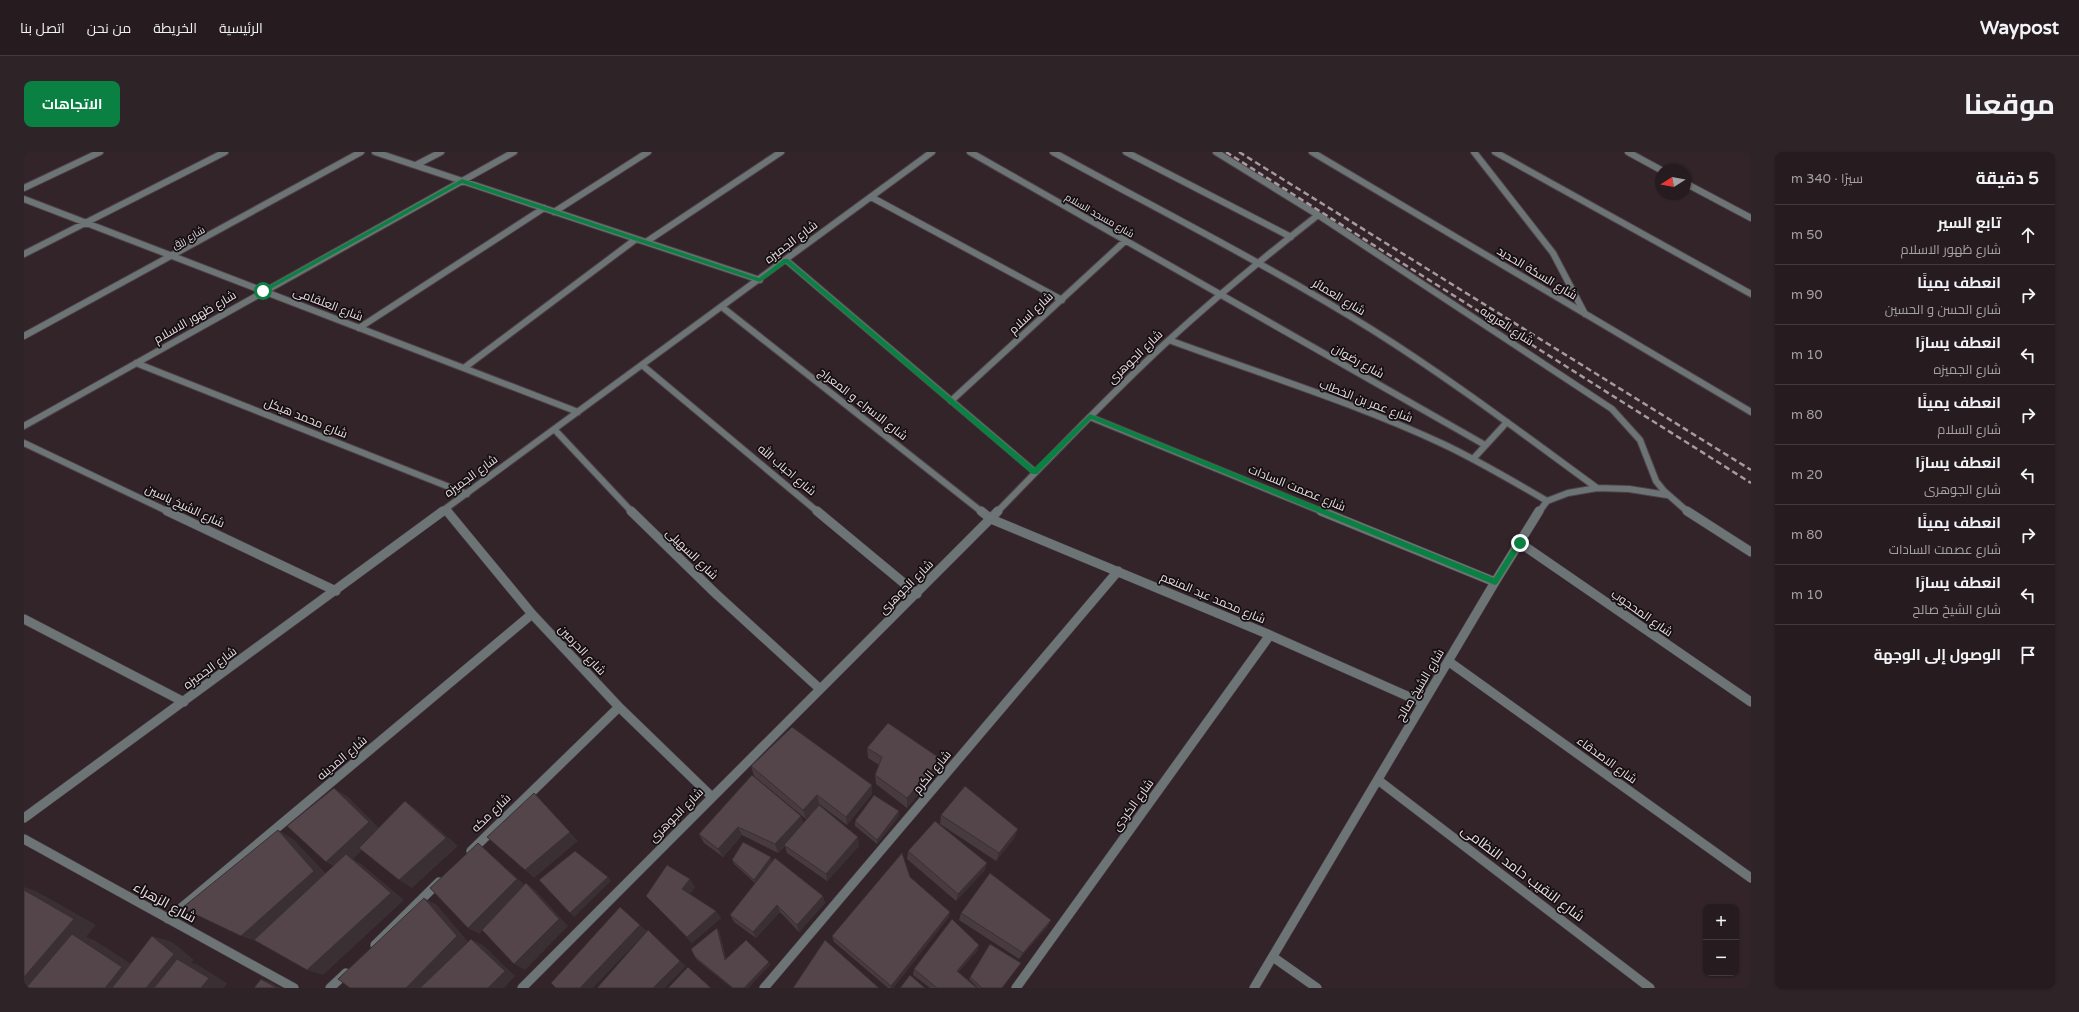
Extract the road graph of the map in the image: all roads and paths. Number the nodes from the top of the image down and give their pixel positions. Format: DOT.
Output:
graph roads {
  1 [pos="100,152"];
  2 [pos="225,152"];
  3 [pos="361,152"];
  4 [pos="375,152"];
  5 [pos="441,152"];
  6 [pos="514,152"];
  7 [pos="648,152"];
  8 [pos="781,152"];
  9 [pos="932,152"];
  10 [pos="970,152"];
  11 [pos="1052,152"];
  12 [pos="1126,152"];
  13 [pos="1216,152"];
  14 [pos="1312,152"];
  15 [pos="1474,152"];
  16 [pos="1496,152"];
  17 [pos="1628,152"];
  18 [pos="416,165"];
  19 [pos="1655,167"];
  20 [pos="462,181"];
  21 [pos="1691,186"];
  22 [pos="24,188"];
  23 [pos="871,197"];
  24 [pos="24,199"];
  25 [pos="544,208"];
  26 [pos="554,212"];
  27 [pos="1318,214"];
  28 [pos="1751,218"];
  29 [pos="86,222"];
  30 [pos="1291,237"];
  31 [pos="636,239"];
  32 [pos="646,242"];
  33 [pos="1125,242"];
  34 [pos="24,254"];
  35 [pos="173,256"];
  36 [pos="786,260"];
  37 [pos="1258,263"];
  38 [pos="760,280"];
  39 [pos="263,291"];
  40 [pos="1751,294"];
  41 [pos="1221,296"];
  42 [pos="1062,300"];
  43 [pos="722,307"];
  44 [pos="1586,314"];
  45 [pos="359,328"];
  46 [pos="24,336"];
  47 [pos="1170,340"];
  48 [pos="136,363"];
  49 [pos="642,365"];
  50 [pos="464,368"];
  51 [pos="951,401"];
  52 [pos="578,412"];
  53 [pos="1751,412"];
  54 [pos="1090,417"];
  55 [pos="1507,422"];
  56 [pos="24,426"];
  57 [pos="554,430"];
  58 [pos="24,443"];
  59 [pos="1485,445"];
  60 [pos="1473,459"];
  61 [pos="1035,472"];
  62 [pos="1597,488"];
  63 [pos="467,494"];
  64 [pos="1667,495"];
  65 [pos="1547,501"];
  66 [pos="446,510"];
  67 [pos="991,519"];
  68 [pos="1520,543"];
  69 [pos="1751,552"];
  70 [pos="1118,571"];
  71 [pos="1495,582"];
  72 [pos="336,591"];
  73 [pos="917,594"];
  74 [pos="532,614"];
  75 [pos="24,619"];
  76 [pos="1270,635"];
  77 [pos="1448,661"];
  78 [pos="820,689"];
  79 [pos="184,702"];
  80 [pos="1751,702"];
  81 [pos="1423,703"];
  82 [pos="619,707"];
  83 [pos="1378,780"];
  84 [pos="712,797"];
  85 [pos="24,818"];
  86 [pos="24,839"];
  87 [pos="466,856"];
  88 [pos="444,878"];
  89 [pos="1751,878"];
  90 [pos="168,919"];
  91 [pos="370,949"];
  92 [pos="1273,957"];
  93 [pos="353,966"];
  94 [pos="294,988"];
  95 [pos="330,988"];
  96 [pos="522,988"];
  97 [pos="764,988"];
  98 [pos="1016,988"];
  99 [pos="1254,988"];
  100 [pos="1317,988"];
  101 [pos="1650,988"];
  1 -- 22 [label="street"];
  2 -- 29 [label="street"];
  3 -- 35 [label="street, شارع رزق"];
  4 -- 18 [label="street"];
  5 -- 18 [label="street"];
  6 -- 20 [label="street, شارع ظهور الاسلام"];
  7 -- 26 [label="street"];
  8 -- 32 [label="street"];
  9 -- 23 [label="street, شارع الجميزه"];
  10 -- 33 [label="street, شارع مسجد السلام"];
  11 -- 37 [label="street, شارع العمائر"];
  12 -- 30 [label="street"];
  13 -- 27 [label="street, شارع العروبه"];
  14 -- 44 [label="street, شارع السكة الحديد"];
  15 -- 44 [label="street"];
  16 -- 40 [label="street"];
  17 -- 19 [label="street"];
  18 -- 20 [label="street"];
  20 -- 25 [label="street"];
  20 -- 39 [label="street, شارع ظهور الاسلام"];
  21 -- 28 [label="street"];
  23 -- 36 [label="street, شارع الجميزه"];
  23 -- 42 [label="street"];
  24 -- 29 [label="street, شارع العلقامى"];
  25 -- 26 [label="street"];
  25 -- 45 [label="street"];
  26 -- 31 [label="street"];
  27 -- 30 [label="street, شارع الجوهرى"];
  27 -- 64 [label="street, شارع العروبه"];
  29 -- 34 [label="street"];
  29 -- 35 [label="street, شارع العلقامى"];
  30 -- 37 [label="street, شارع الجوهرى"];
  31 -- 32 [label="street"];
  31 -- 50 [label="street"];
  32 -- 38 [label="street"];
  33 -- 41 [label="street, شارع مسجد السلام"];
  33 -- 42 [label="street, شارع اسلام"];
  35 -- 39 [label="street, شارع العلقامى"];
  35 -- 46 [label="street, شارع رزق"];
  36 -- 38 [label="street, شارع الجميزه"];
  36 -- 51 [label="street"];
  37 -- 41 [label="street, شارع الجوهرى"];
  37 -- 55 [label="street, شارع العمائر"];
  38 -- 43 [label="street, شارع الجميزه"];
  39 -- 45 [label="street, شارع العلقامى"];
  39 -- 48 [label="street, شارع ظهور الاسلام"];
  41 -- 47 [label="street, شارع الجوهرى"];
  41 -- 59 [label="street, شارع رضوان"];
  42 -- 51 [label="street, شارع اسلام"];
  43 -- 49 [label="street, شارع الجميزه"];
  43 -- 67 [label="street, شارع الاسراء و المعراج"];
  44 -- 53 [label="street, شارع السكة الحديد"];
  45 -- 50 [label="street, شارع العلقامى"];
  47 -- 54 [label="street, شارع الجوهرى"];
  47 -- 60 [label="street, شارع عمر بن الخطاب"];
  48 -- 56 [label="street, شارع ظهور الاسلام"];
  48 -- 63 [label="street, شارع محمد هيكل"];
  49 -- 52 [label="street, شارع الجميزه"];
  49 -- 73 [label="street, شارع احباب الله"];
  50 -- 52 [label="street, شارع العلقامى"];
  51 -- 61 [label="street"];
  52 -- 57 [label="street, شارع الجميزه"];
  54 -- 61 [label="street, شارع الجوهرى"];
  54 -- 71 [label="street, شارع عصمت السادات"];
  55 -- 59 [label="street"];
  55 -- 62 [label="street, شارع العمائر"];
  57 -- 63 [label="street, شارع الجميزه"];
  57 -- 78 [label="street, شارع السهيلى"];
  58 -- 72 [label="street, شارع الشيخ ياسين"];
  59 -- 60 [label="street"];
  60 -- 65 [label="street, شارع عمر بن الخطاب"];
  61 -- 67 [label="street, شارع الجوهرى"];
  62 -- 64 [label="street"];
  62 -- 65 [label="street"];
  63 -- 66 [label="street, شارع الجميزه"];
  64 -- 69 [label="street, شارع العروبه"];
  65 -- 68 [label="street, شارع الشيخ صالح"];
  66 -- 72 [label="street, شارع الجميزه"];
  66 -- 74 [label="street, شارع الحرمين"];
  67 -- 70 [label="street, شارع محمد عبد المنعم"];
  67 -- 73 [label="street, شارع الجوهرى"];
  68 -- 71 [label="street, شارع الشيخ صالح"];
  68 -- 80 [label="street, شارع المحجوب"];
  70 -- 76 [label="street, شارع محمد عبد المنعم"];
  70 -- 97 [label="street, شارع الكرم"];
  71 -- 77 [label="street, شارع الشيخ صالح"];
  72 -- 79 [label="street, شارع الجميزه"];
  73 -- 78 [label="street, شارع الجوهرى"];
  74 -- 82 [label="street, شارع الحرمين"];
  74 -- 90 [label="street, شارع المدينه"];
  75 -- 79 [label="street"];
  76 -- 81 [label="street, شارع محمد عبد المنعم"];
  76 -- 98 [label="street, شارع الكردى"];
  77 -- 81 [label="street, شارع الشيخ صالح"];
  77 -- 89 [label="street, شارع الاصدقاء"];
  78 -- 84 [label="street, شارع الجوهرى"];
  79 -- 85 [label="street, شارع الجميزه"];
  81 -- 83 [label="street, شارع الشيخ صالح"];
  82 -- 84 [label="street, شارع الحرمين"];
  82 -- 87 [label="street, شارع مكه"];
  83 -- 92 [label="street, شارع الشيخ صالح"];
  83 -- 101 [label="street, شارع النقيب حامد النظامى"];
  84 -- 96 [label="street, شارع الجوهرى"];
  86 -- 90 [label="street, شارع الزهراء"];
  88 -- 91 [label="street"];
  90 -- 94 [label="street, شارع الزهراء"];
  92 -- 99 [label="street, شارع الشيخ صالح"];
  92 -- 100 [label="street"];
  93 -- 95 [label="street"];
}
